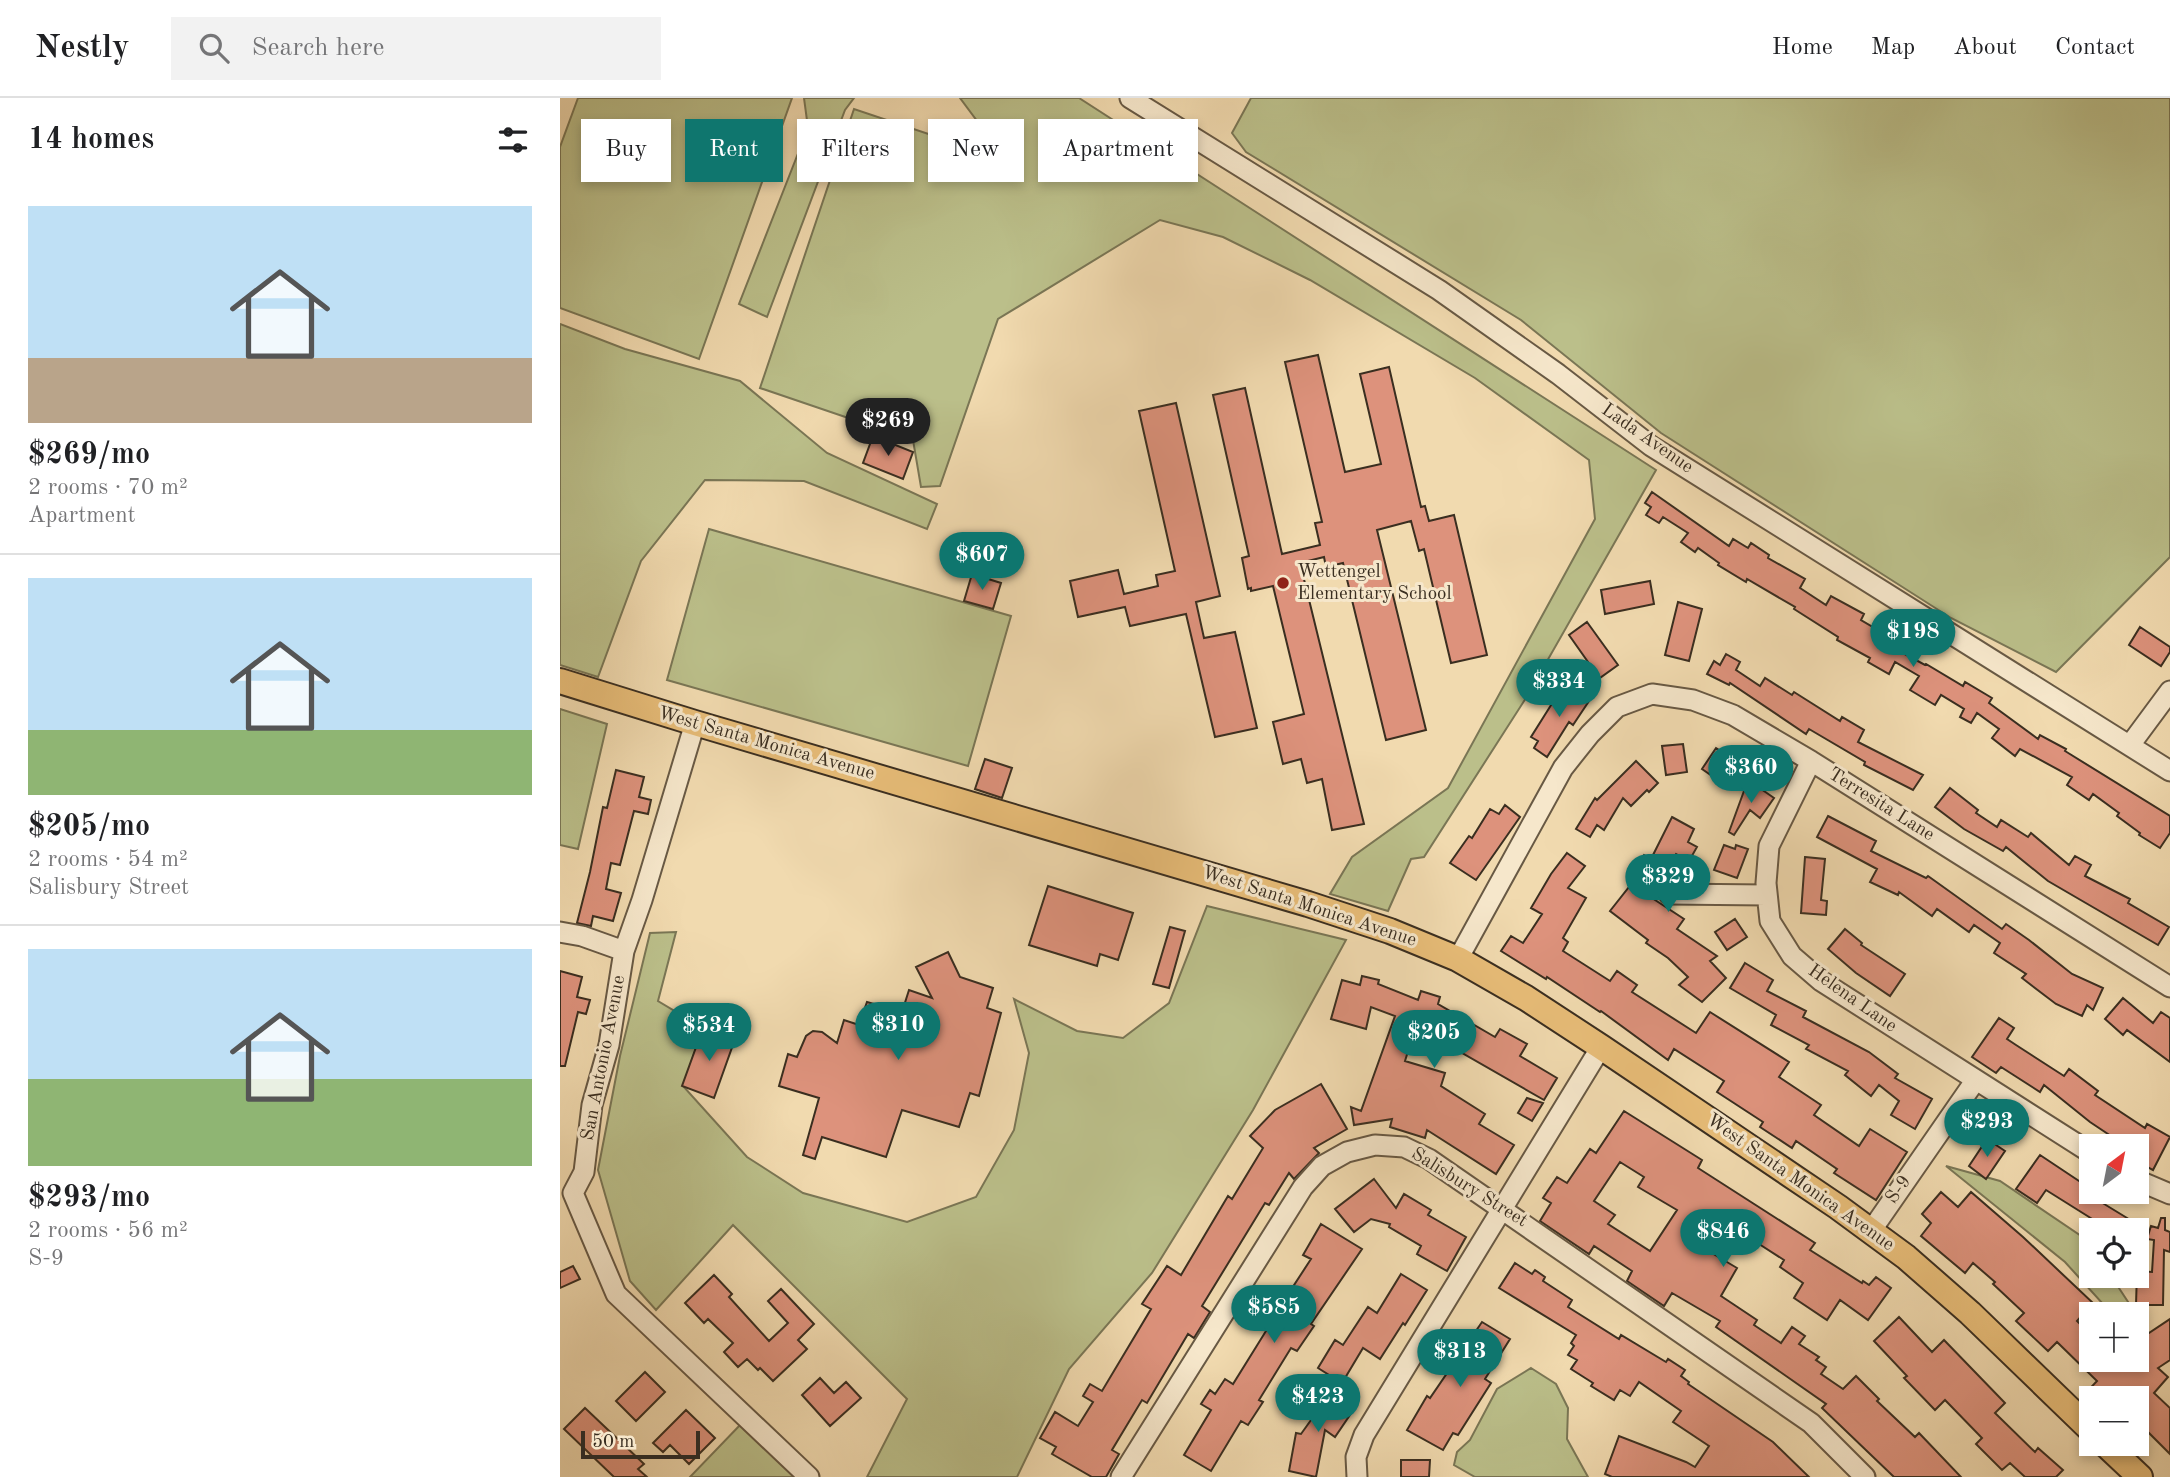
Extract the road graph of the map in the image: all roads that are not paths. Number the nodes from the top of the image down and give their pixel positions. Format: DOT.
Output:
graph roads {
  1 [pos="1130,98"];
  2 [pos="560,681"];
  3 [pos="2170,691"];
  4 [pos="695,723"];
  5 [pos="2130,745"];
  6 [pos="1811,761"];
  7 [pos="2170,771"];
  8 [pos="1669,894"];
  9 [pos="1767,895"];
  10 [pos="560,932"];
  11 [pos="624,951"];
  12 [pos="1458,958"];
  13 [pos="2170,987"];
  14 [pos="1601,1047"];
  15 [pos="1975,1081"];
  16 [pos="2079,1146"];
  17 [pos="2149,1185"];
  18 [pos="2170,1194"];
  19 [pos="566,1195"];
  20 [pos="1504,1209"];
  21 [pos="1871,1231"];
  22 [pos="2079,1418"];
  23 [pos="2118,1456"];
  24 [pos="809,1477"];
  25 [pos="1121,1477"];
  26 [pos="1357,1477"];
  27 [pos="1865,1477"];
  28 [pos="2140,1477"];
  1 -- 5 [label="street, Lada Avenue"];
  2 -- 4 [label="main road, West Santa Monica Avenue"];
  3 -- 5 [label="street"];
  4 -- 11 [label="street, San Antonio Avenue"];
  4 -- 12 [label="main road, West Santa Monica Avenue"];
  5 -- 7 [label="street, Lada Avenue"];
  6 -- 9 [label="street, Helena Lane"];
  6 -- 12 [label="street, Terresita Lane"];
  6 -- 13 [label="street, Terresita Lane"];
  8 -- 9 [label="street"];
  9 -- 15 [label="street, Helena Lane"];
  10 -- 11 [label="street"];
  11 -- 19 [label="street, San Antonio Avenue"];
  12 -- 14 [label="main road, West Santa Monica Avenue"];
  14 -- 20 [label="street"];
  14 -- 21 [label="main road, West Santa Monica Avenue"];
  15 -- 16 [label="street, Helena Lane"];
  15 -- 21 [label="street, S-9"];
  17 -- 18 [label="street"];
  19 -- 24 [label="street, San Antonio Avenue"];
  20 -- 25 [label="street, Salisbury Street"];
  20 -- 26 [label="street"];
  20 -- 27 [label="street, Salisbury Street"];
  21 -- 22 [label="main road, West Santa Monica Avenue"];
  23 -- 28 [label="main road"];
}
